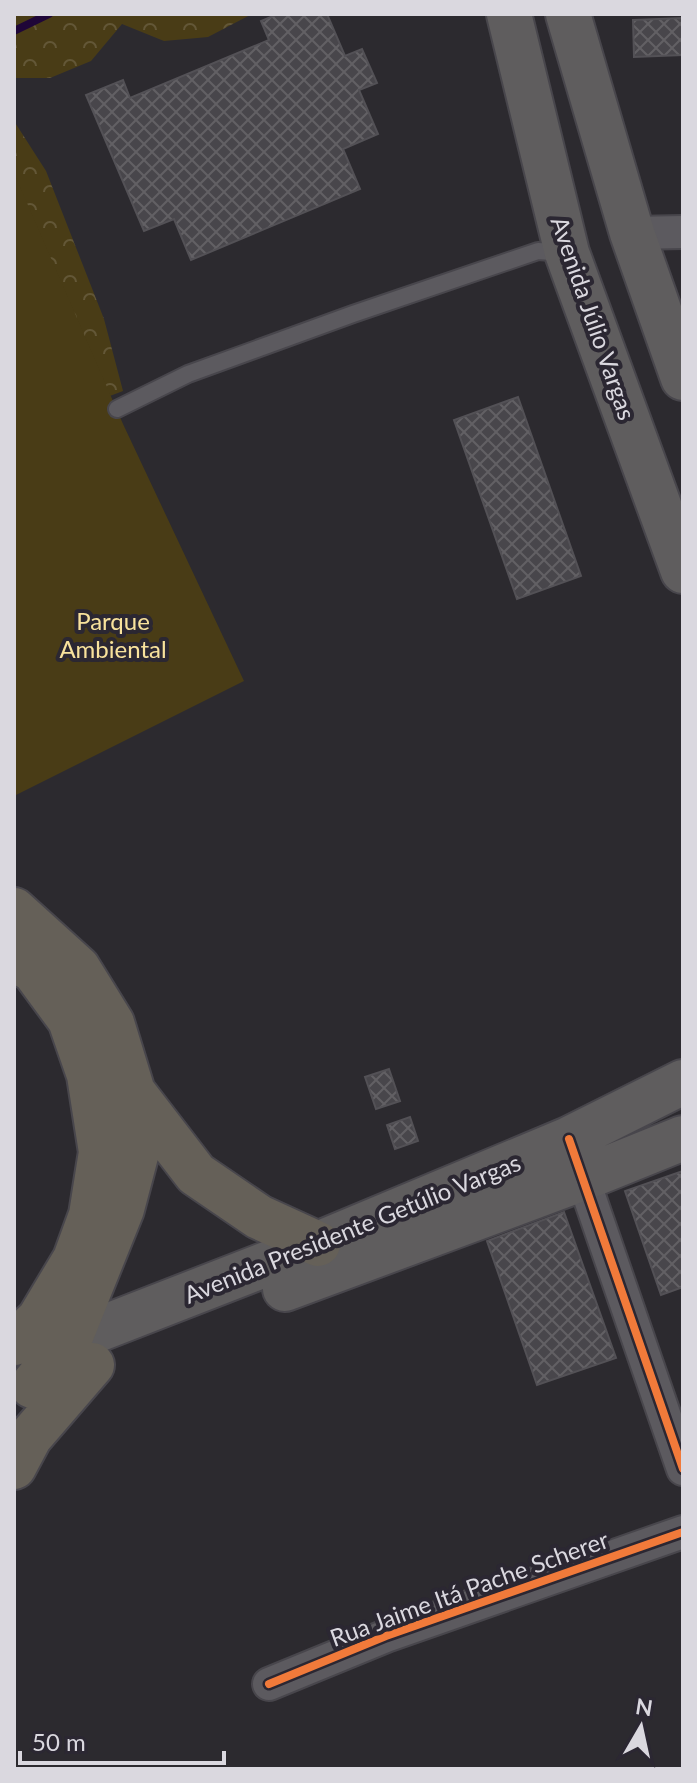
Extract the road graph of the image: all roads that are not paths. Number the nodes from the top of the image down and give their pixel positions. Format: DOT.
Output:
graph roads {
  1 [pos="509,14"];
  2 [pos="568,14"];
  3 [pos="683,232"];
  4 [pos="632,233"];
  5 [pos="567,253"];
  6 [pos="683,378"];
  7 [pos="117,409"];
  8 [pos="683,571"];
  9 [pos="14,910"];
  10 [pos="14,958"];
  11 [pos="683,1082"];
  12 [pos="133,1092"];
  13 [pos="683,1138"];
  14 [pos="576,1159"];
  15 [pos="318,1244"];
  16 [pos="14,1343"];
  17 [pos="80,1353"];
  18 [pos="20,1379"];
  19 [pos="14,1467"];
  20 [pos="683,1469"];
  21 [pos="683,1532"];
  22 [pos="269,1684"];
  1 -- 5 [label="main road, Avenida Júlio Vargas"];
  2 -- 4 [label="main road"];
  3 -- 4 [label="street"];
  4 -- 5 [label="main road"];
  4 -- 6 [label="main road"];
  5 -- 7 [label="lane"];
  5 -- 8 [label="main road, Avenida Júlio Vargas"];
  9 -- 12 [label="highway"];
  10 -- 16 [label="highway"];
  11 -- 14 [label="main road, Avenida Presidente Getúlio Vargas"];
  12 -- 15 [label="highway"];
  12 -- 17 [label="highway"];
  13 -- 14 [label="main road, Avenida Presidente Getúlio Vargas"];
  14 -- 15 [label="main road, Avenida Presidente Getúlio Vargas"];
  14 -- 17 [label="main road, Avenida Presidente Getúlio Vargas"];
  14 -- 20 [label="street"];
  15 -- 17 [label="main road, Avenida Presidente Getúlio Vargas"];
  17 -- 18 [label="main road, Avenida Presidente Getúlio Vargas"];
  17 -- 19 [label="highway"];
  21 -- 22 [label="street, Rua Jaime Itá Pache Scherer"];
}
